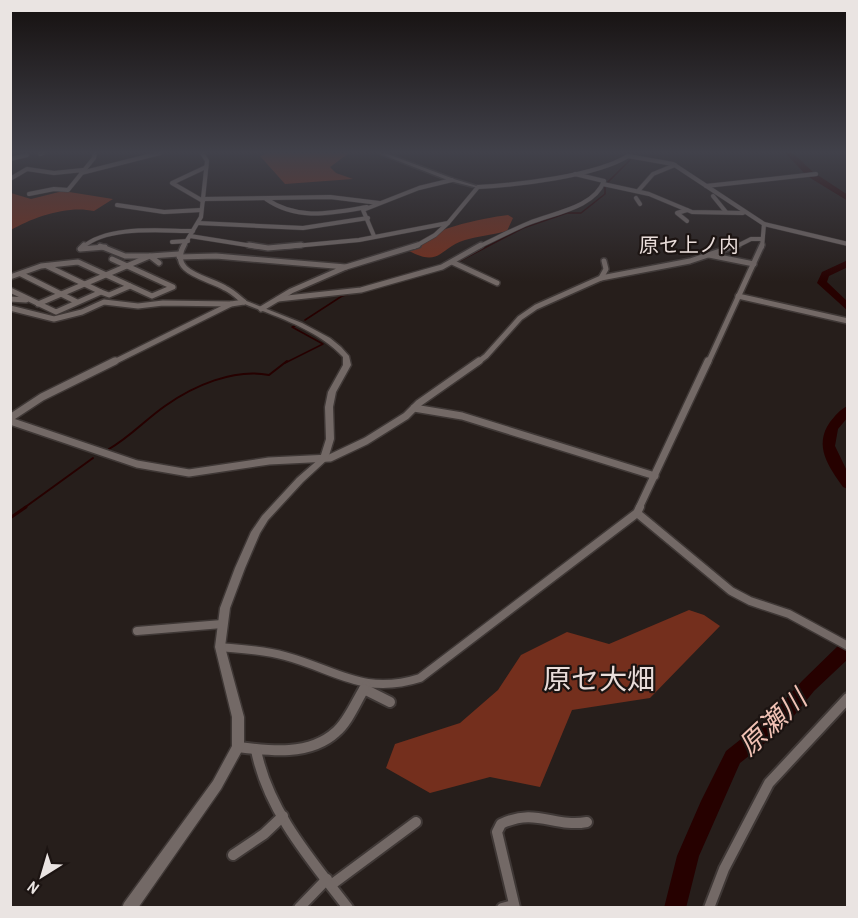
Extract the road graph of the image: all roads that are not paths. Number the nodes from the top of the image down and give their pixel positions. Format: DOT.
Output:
graph roads {
  1 [pos="195,196"];
  2 [pos="203,196"];
  3 [pos="398,196"];
  4 [pos="470,196"];
  5 [pos="592,196"];
  6 [pos="653,196"];
  7 [pos="719,196"];
  8 [pos="636,198"];
  9 [pos="266,199"];
  10 [pos="724,199"];
  11 [pos="203,200"];
  12 [pos="379,203"];
  13 [pos="640,204"];
  14 [pos="117,205"];
  15 [pos="368,207"];
  16 [pos="201,210"];
  17 [pos="687,210"];
  18 [pos="726,212"];
  19 [pos="746,213"];
  20 [pos="368,218"];
  21 [pos="687,221"];
  22 [pos="198,223"];
  23 [pos="448,223"];
  24 [pos="764,224"];
  25 [pos="190,236"];
  26 [pos="374,236"];
  27 [pos="762,239"];
  28 [pos="90,242"];
  29 [pos="172,242"];
  30 [pos="848,244"];
  31 [pos="105,247"];
  32 [pos="118,253"];
  33 [pos="709,255"];
  34 [pos="150,256"];
  35 [pos="179,256"];
  36 [pos="604,261"];
  37 [pos="159,262"];
  38 [pos="455,263"];
  39 [pos="754,264"];
  40 [pos="45,265"];
  41 [pos="127,266"];
  42 [pos="345,267"];
  43 [pos="21,274"];
  44 [pos="106,275"];
  45 [pos="10,277"];
  46 [pos="601,278"];
  47 [pos="84,284"];
  48 [pos="497,284"];
  49 [pos="130,286"];
  50 [pos="10,290"];
  51 [pos="101,292"];
  52 [pos="61,294"];
  53 [pos="738,296"];
  54 [pos="10,299"];
  55 [pos="278,299"];
  56 [pos="29,300"];
  57 [pos="77,302"];
  58 [pos="244,302"];
  59 [pos="38,304"];
  60 [pos="231,304"];
  61 [pos="10,308"];
  62 [pos="261,309"];
  63 [pos="845,320"];
  64 [pos="414,408"];
  65 [pos="10,420"];
  66 [pos="324,459"];
  67 [pos="655,476"];
  68 [pos="637,513"];
  69 [pos="222,624"];
  70 [pos="137,631"];
  71 [pos="848,646"];
  72 [pos="220,647"];
  73 [pos="365,687"];
  74 [pos="848,698"];
  75 [pos="390,702"];
  76 [pos="238,747"];
  77 [pos="256,750"];
  78 [pos="283,816"];
  79 [pos="416,822"];
  80 [pos="587,822"];
  81 [pos="233,855"];
  82 [pos="329,882"];
  83 [pos="515,906"];
  84 [pos="129,908"];
  85 [pos="299,908"];
  86 [pos="348,908"];
  87 [pos="502,908"];
  88 [pos="709,908"];
  1 -- 11 [label="street"];
  2 -- 11 [label="street"];
  3 -- 12 [label="street"];
  4 -- 23 [label="street"];
  5 -- 38 [label="street"];
  6 -- 17 [label="street"];
  7 -- 10 [label="street"];
  8 -- 13 [label="street"];
  9 -- 11 [label="street"];
  9 -- 12 [label="street"];
  9 -- 15 [label="street"];
  10 -- 18 [label="street"];
  10 -- 19 [label="street"];
  11 -- 16 [label="street"];
  12 -- 15 [label="street"];
  14 -- 16 [label="street"];
  15 -- 20 [label="street"];
  16 -- 22 [label="street"];
  17 -- 18 [label="street"];
  17 -- 21 [label="street"];
  18 -- 19 [label="street"];
  19 -- 24 [label="street"];
  20 -- 22 [label="street"];
  20 -- 26 [label="street"];
  22 -- 25 [label="street"];
  23 -- 26 [label="street"];
  23 -- 42 [label="street"];
  24 -- 27 [label="street"];
  24 -- 30 [label="street"];
  25 -- 26 [label="street"];
  25 -- 28 [label="street"];
  25 -- 29 [label="street"];
  25 -- 35 [label="street"];
  27 -- 33 [label="street"];
  27 -- 39 [label="street"];
  28 -- 31 [label="street"];
  28 -- 31 [label="street"];
  31 -- 32 [label="street"];
  32 -- 34 [label="street"];
  32 -- 41 [label="street"];
  33 -- 39 [label="street"];
  33 -- 46 [label="street"];
  34 -- 35 [label="street"];
  34 -- 37 [label="street"];
  34 -- 41 [label="street"];
  35 -- 42 [label="street"];
  35 -- 58 [label="street"];
  36 -- 46 [label="street"];
  38 -- 48 [label="street"];
  38 -- 55 [label="street"];
  39 -- 53 [label="street"];
  40 -- 43 [label="street"];
  40 -- 44 [label="street"];
  40 -- 47 [label="street"];
  41 -- 44 [label="street"];
  41 -- 49 [label="street"];
  42 -- 55 [label="street"];
  43 -- 45 [label="street"];
  43 -- 52 [label="street"];
  44 -- 47 [label="street"];
  44 -- 49 [label="street"];
  46 -- 64 [label="street"];
  47 -- 51 [label="street"];
  47 -- 52 [label="street"];
  49 -- 51 [label="street"];
  50 -- 56 [label="street"];
  51 -- 57 [label="street"];
  52 -- 57 [label="street"];
  52 -- 59 [label="street"];
  53 -- 63 [label="street"];
  53 -- 67 [label="street"];
  54 -- 56 [label="street"];
  55 -- 62 [label="street"];
  56 -- 59 [label="street"];
  57 -- 59 [label="street"];
  58 -- 60 [label="street"];
  58 -- 62 [label="street"];
  60 -- 61 [label="street"];
  60 -- 65 [label="street"];
  62 -- 66 [label="street"];
  64 -- 66 [label="street"];
  64 -- 67 [label="street"];
  65 -- 66 [label="street"];
  66 -- 69 [label="street"];
  67 -- 68 [label="street"];
  68 -- 71 [label="street"];
  68 -- 73 [label="street"];
  69 -- 70 [label="street"];
  69 -- 72 [label="street"];
  72 -- 73 [label="street"];
  72 -- 76 [label="street"];
  73 -- 75 [label="street"];
  73 -- 77 [label="street"];
  74 -- 88 [label="street"];
  76 -- 77 [label="street"];
  76 -- 84 [label="street"];
  77 -- 78 [label="street"];
  78 -- 81 [label="street"];
  78 -- 82 [label="street"];
  79 -- 82 [label="street"];
  80 -- 83 [label="street"];
  82 -- 85 [label="street"];
  82 -- 86 [label="street"];
  83 -- 87 [label="street"];
}
